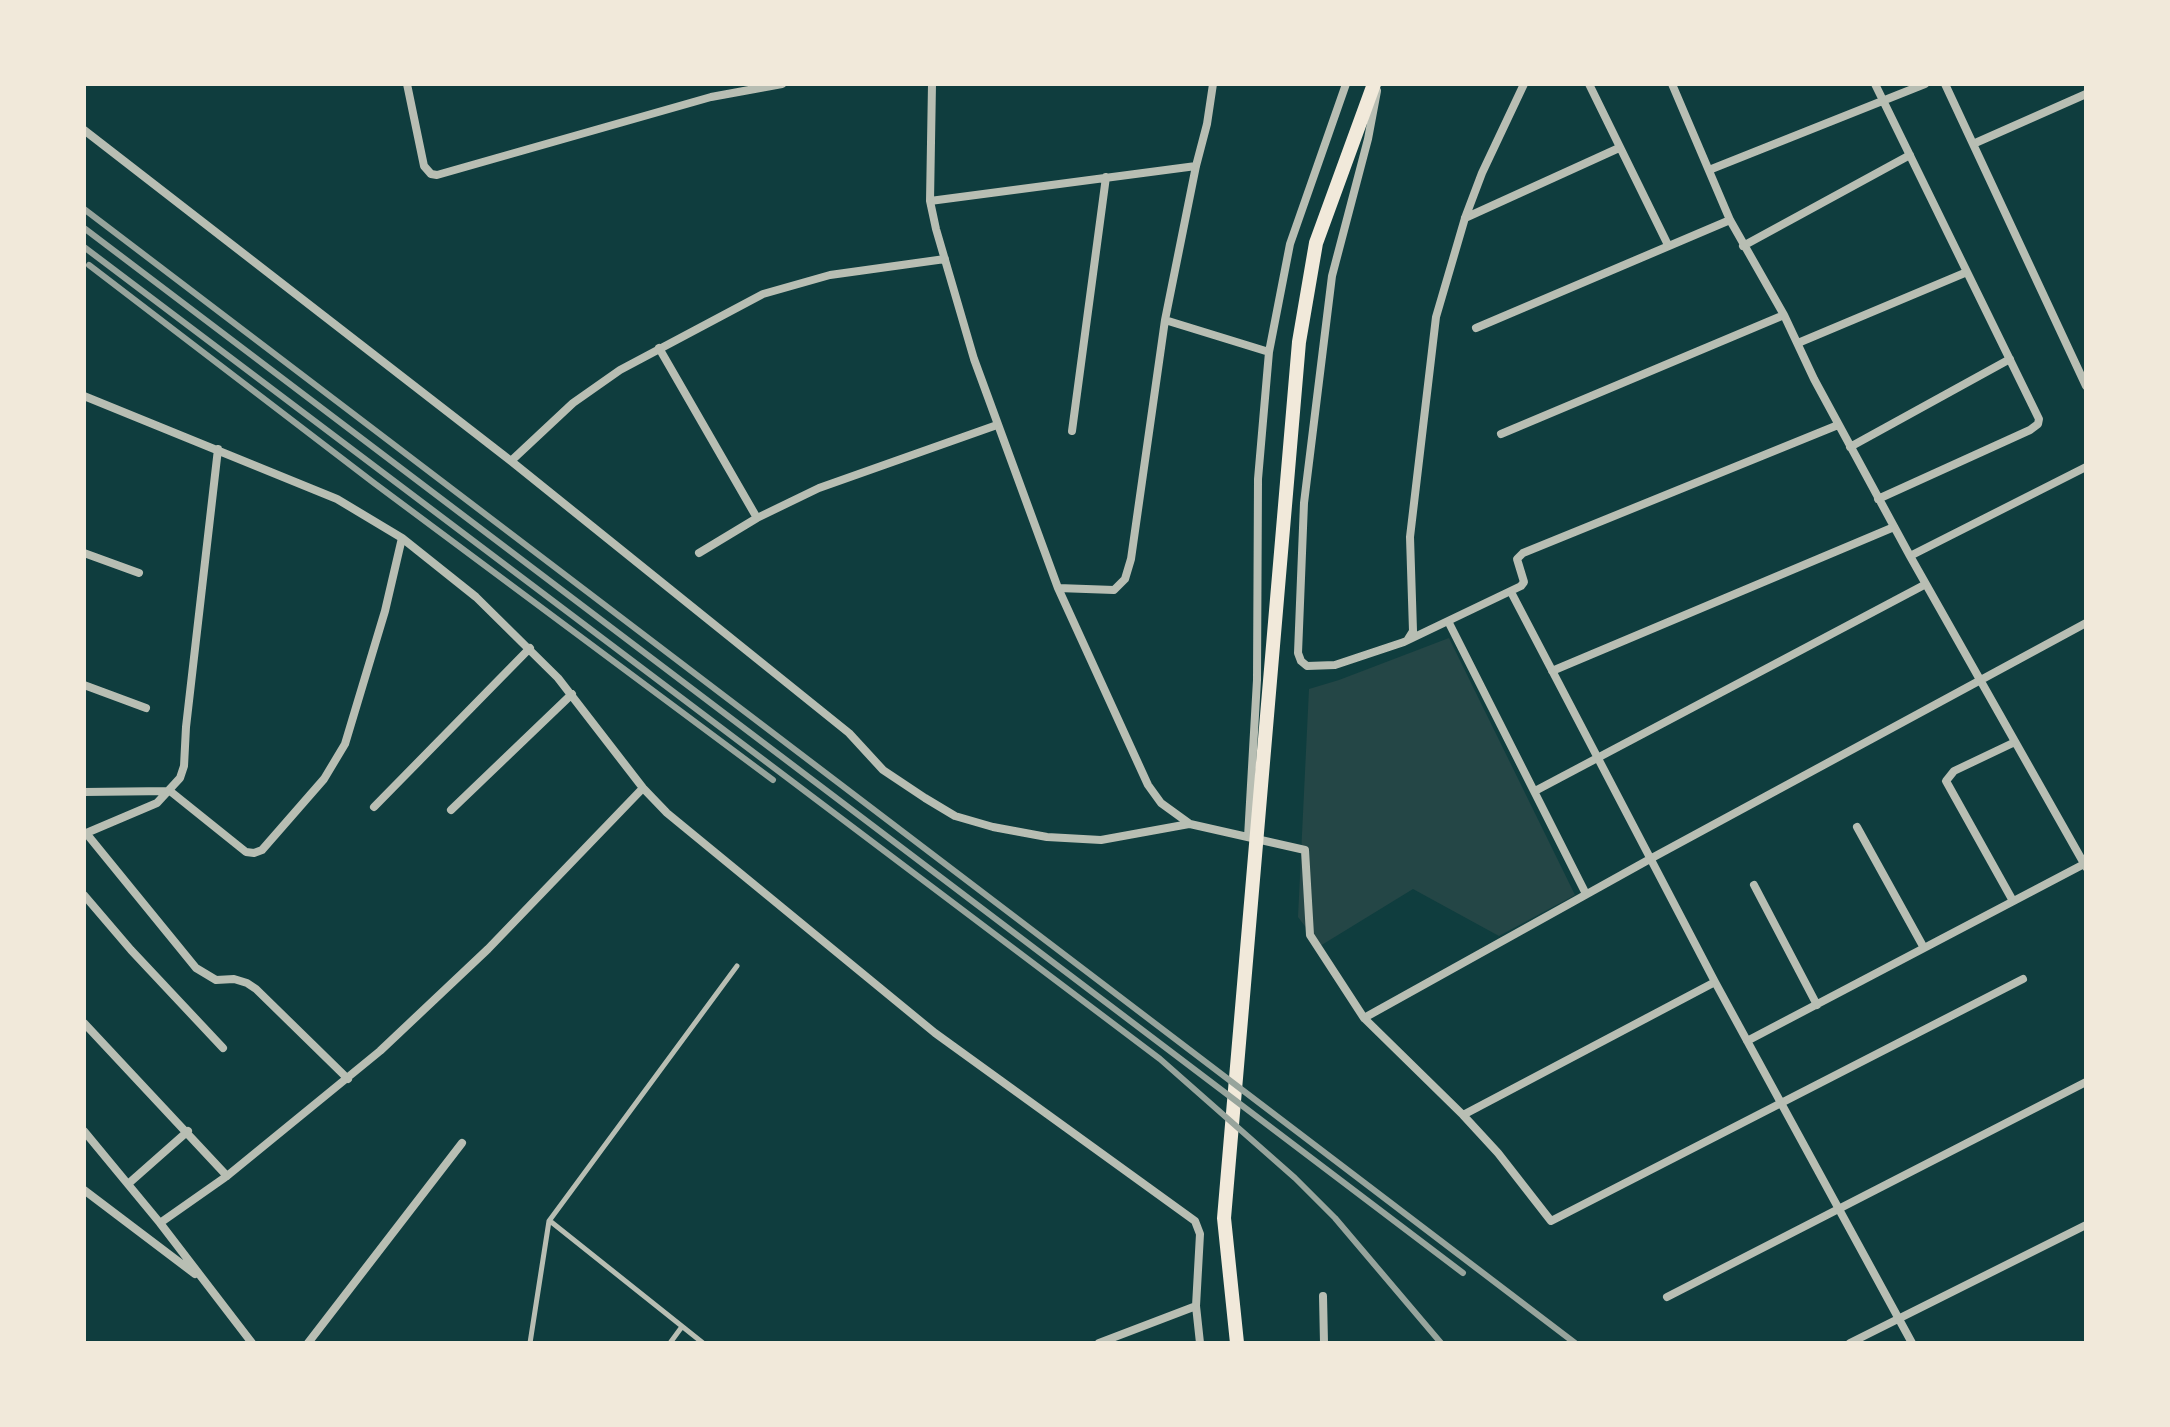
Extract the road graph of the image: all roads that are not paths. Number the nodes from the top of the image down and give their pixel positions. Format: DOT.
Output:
graph roads {
  1 [pos="407,84"];
  2 [pos="782,84"];
  3 [pos="932,84"];
  4 [pos="1213,84"];
  5 [pos="1346,84"];
  6 [pos="1376,84"];
  7 [pos="1524,84"];
  8 [pos="1589,84"];
  9 [pos="1672,84"];
  10 [pos="1875,84"];
  11 [pos="1925,84"];
  12 [pos="1945,84"];
  13 [pos="2086,94"];
  14 [pos="1883,102"];
  15 [pos="84,130"];
  16 [pos="1973,144"];
  17 [pos="1619,148"];
  18 [pos="1910,155"];
  19 [pos="1196,166"];
  20 [pos="1709,170"];
  21 [pos="1106,177"];
  22 [pos="930,201"];
  23 [pos="1465,218"];
  24 [pos="1730,220"];
  25 [pos="1668,245"];
  26 [pos="1743,246"];
  27 [pos="945,259"];
  28 [pos="1967,272"];
  29 [pos="1784,315"];
  30 [pos="1165,320"];
  31 [pos="1476,328"];
  32 [pos="1798,343"];
  33 [pos="659,348"];
  34 [pos="1269,352"];
  35 [pos="2010,359"];
  36 [pos="2086,386"];
  37 [pos="84,396"];
  38 [pos="997,425"];
  39 [pos="1838,425"];
  40 [pos="1072,431"];
  41 [pos="1501,434"];
  42 [pos="1850,447"];
  43 [pos="218,449"];
  44 [pos="511,461"];
  45 [pos="2086,467"];
  46 [pos="1878,499"];
  47 [pos="757,518"];
  48 [pos="1894,527"];
  49 [pos="402,538"];
  50 [pos="84,553"];
  51 [pos="699,553"];
  52 [pos="1910,556"];
  53 [pos="139,573"];
  54 [pos="1926,584"];
  55 [pos="1058,588"];
  56 [pos="1511,592"];
  57 [pos="1448,621"];
  58 [pos="2086,623"];
  59 [pos="1404,642"];
  60 [pos="530,648"];
  61 [pos="1552,671"];
  62 [pos="1981,682"];
  63 [pos="84,685"];
  64 [pos="572,694"];
  65 [pos="146,708"];
  66 [pos="2015,742"];
  67 [pos="1597,758"];
  68 [pos="643,788"];
  69 [pos="170,791"];
  70 [pos="1535,791"];
  71 [pos="84,792"];
  72 [pos="374,807"];
  73 [pos="451,810"];
  74 [pos="1190,824"];
  75 [pos="1857,827"];
  76 [pos="85,833"];
  77 [pos="1248,837"];
  78 [pos="1650,859"];
  79 [pos="2085,865"];
  80 [pos="1754,885"];
  81 [pos="1586,894"];
  82 [pos="84,895"];
  83 [pos="2013,901"];
  84 [pos="1924,948"];
  85 [pos="737,966"];
  86 [pos="2023,979"];
  87 [pos="1715,982"];
  88 [pos="1817,1005"];
  89 [pos="1364,1018"];
  90 [pos="84,1023"];
  91 [pos="1747,1041"];
  92 [pos="223,1048"];
  93 [pos="348,1079"];
  94 [pos="2086,1082"];
  95 [pos="1781,1103"];
  96 [pos="1463,1115"];
  97 [pos="84,1131"];
  98 [pos="188,1131"];
  99 [pos="462,1143"];
  100 [pos="227,1176"];
  101 [pos="128,1184"];
  102 [pos="84,1190"];
  103 [pos="1838,1209"];
  104 [pos="549,1221"];
  105 [pos="160,1223"];
  106 [pos="2086,1225"];
  107 [pos="205,1282"];
  108 [pos="1323,1296"];
  109 [pos="1667,1297"];
  110 [pos="1196,1306"];
  111 [pos="1900,1317"];
  112 [pos="681,1327"];
  113 [pos="248,1342"];
  114 [pos="308,1343"];
  115 [pos="530,1343"];
  116 [pos="670,1343"];
  117 [pos="703,1343"];
  118 [pos="1099,1343"];
  119 [pos="1200,1343"];
  120 [pos="1237,1343"];
  121 [pos="1324,1343"];
  122 [pos="1850,1343"];
  123 [pos="1912,1343"];
  1 -- 2 [label="street"];
  3 -- 22 [label="street"];
  4 -- 19 [label="street"];
  5 -- 34 [label="street"];
  6 -- 59 [label="street"];
  6 -- 120 [label="main road"];
  7 -- 23 [label="street"];
  8 -- 17 [label="street"];
  9 -- 20 [label="street"];
  10 -- 14 [label="street"];
  11 -- 14 [label="street"];
  12 -- 16 [label="street"];
  13 -- 16 [label="street"];
  14 -- 18 [label="street"];
  14 -- 20 [label="street"];
  15 -- 44 [label="street"];
  16 -- 36 [label="street"];
  17 -- 23 [label="street"];
  17 -- 25 [label="street"];
  18 -- 26 [label="street"];
  18 -- 28 [label="street"];
  19 -- 21 [label="street"];
  19 -- 30 [label="street"];
  20 -- 24 [label="street"];
  21 -- 22 [label="street"];
  21 -- 40 [label="street"];
  22 -- 27 [label="street"];
  23 -- 59 [label="street"];
  24 -- 25 [label="street"];
  24 -- 26 [label="street"];
  25 -- 31 [label="street"];
  26 -- 29 [label="street"];
  27 -- 33 [label="street"];
  27 -- 38 [label="street"];
  28 -- 32 [label="street"];
  28 -- 35 [label="street"];
  29 -- 32 [label="street"];
  29 -- 41 [label="street"];
  30 -- 34 [label="street"];
  30 -- 55 [label="street"];
  32 -- 39 [label="street"];
  33 -- 44 [label="street"];
  33 -- 47 [label="street"];
  34 -- 77 [label="street"];
  35 -- 42 [label="street"];
  35 -- 46 [label="street"];
  37 -- 43 [label="street"];
  38 -- 47 [label="street"];
  38 -- 55 [label="street"];
  39 -- 42 [label="street"];
  39 -- 56 [label="street"];
  42 -- 46 [label="street"];
  43 -- 49 [label="street"];
  43 -- 69 [label="street"];
  44 -- 74 [label="street"];
  45 -- 52 [label="street"];
  46 -- 48 [label="street"];
  47 -- 51 [label="street"];
  48 -- 52 [label="street"];
  48 -- 61 [label="street"];
  49 -- 60 [label="street"];
  49 -- 69 [label="street"];
  50 -- 53 [label="street"];
  52 -- 54 [label="street"];
  54 -- 62 [label="street"];
  54 -- 67 [label="street"];
  55 -- 74 [label="street"];
  56 -- 57 [label="street"];
  56 -- 61 [label="street"];
  57 -- 59 [label="street"];
  57 -- 70 [label="street"];
  58 -- 62 [label="street"];
  60 -- 64 [label="street"];
  60 -- 72 [label="street"];
  61 -- 67 [label="street"];
  62 -- 66 [label="street"];
  62 -- 78 [label="street"];
  63 -- 65 [label="street"];
  64 -- 68 [label="street"];
  64 -- 73 [label="street"];
  66 -- 79 [label="street"];
  66 -- 83 [label="street"];
  67 -- 70 [label="street"];
  67 -- 78 [label="street"];
  68 -- 93 [label="street"];
  68 -- 110 [label="street"];
  69 -- 71 [label="street"];
  69 -- 76 [label="street"];
  70 -- 81 [label="street"];
  74 -- 77 [label="street"];
  75 -- 84 [label="street"];
  76 -- 93 [label="street"];
  77 -- 89 [label="street"];
  78 -- 81 [label="street"];
  78 -- 87 [label="street"];
  79 -- 83 [label="street"];
  80 -- 88 [label="street"];
  81 -- 89 [label="street"];
  82 -- 92 [label="street"];
  83 -- 84 [label="street"];
  84 -- 88 [label="street"];
  85 -- 104 [label="lane"];
  86 -- 95 [label="street"];
  87 -- 91 [label="street"];
  87 -- 96 [label="street"];
  88 -- 91 [label="street"];
  89 -- 96 [label="street"];
  90 -- 98 [label="street"];
  91 -- 95 [label="street"];
  93 -- 100 [label="street"];
  94 -- 103 [label="street"];
  95 -- 96 [label="street"];
  95 -- 103 [label="street"];
  97 -- 101 [label="street"];
  98 -- 100 [label="street"];
  98 -- 101 [label="street"];
  99 -- 114 [label="street"];
  100 -- 105 [label="street"];
  101 -- 105 [label="street"];
  102 -- 107 [label="street"];
  103 -- 109 [label="street"];
  103 -- 111 [label="street"];
  104 -- 112 [label="lane"];
  104 -- 115 [label="lane"];
  105 -- 107 [label="street"];
  106 -- 111 [label="street"];
  107 -- 113 [label="street"];
  108 -- 121 [label="street"];
  110 -- 118 [label="street"];
  110 -- 119 [label="street"];
  111 -- 122 [label="street"];
  111 -- 123 [label="street"];
  112 -- 116 [label="lane"];
  112 -- 117 [label="lane"];
}
